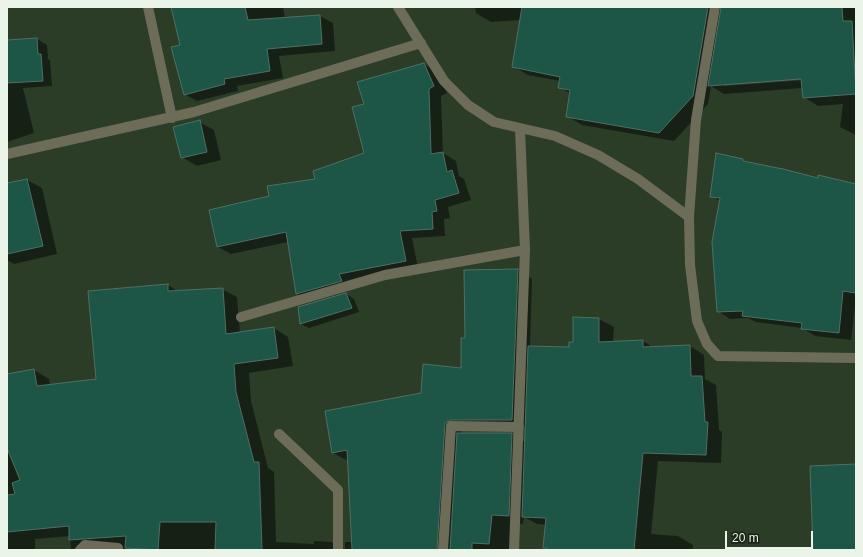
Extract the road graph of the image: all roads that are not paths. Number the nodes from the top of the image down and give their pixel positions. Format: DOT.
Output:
graph roads {
  1 [pos="148,7"];
  2 [pos="398,7"];
  3 [pos="715,7"];
  4 [pos="421,43"];
  5 [pos="172,118"];
  6 [pos="520,129"];
  7 [pos="7,154"];
  8 [pos="689,217"];
  9 [pos="525,250"];
  10 [pos="241,317"];
  11 [pos="856,358"];
  12 [pos="519,427"];
  13 [pos="279,434"];
  14 [pos="118,548"];
  15 [pos="80,550"];
  16 [pos="338,550"];
  17 [pos="443,550"];
  18 [pos="514,550"];
  1 -- 5 [label="street"];
  2 -- 4 [label="street"];
  3 -- 8 [label="street"];
  4 -- 5 [label="street"];
  4 -- 6 [label="street"];
  5 -- 7 [label="street"];
  6 -- 8 [label="street"];
  6 -- 9 [label="street"];
  8 -- 11 [label="street"];
  9 -- 10 [label="street"];
  9 -- 12 [label="street"];
  12 -- 17 [label="street"];
  12 -- 18 [label="street"];
  13 -- 16 [label="street"];
  14 -- 15 [label="street"];
}
